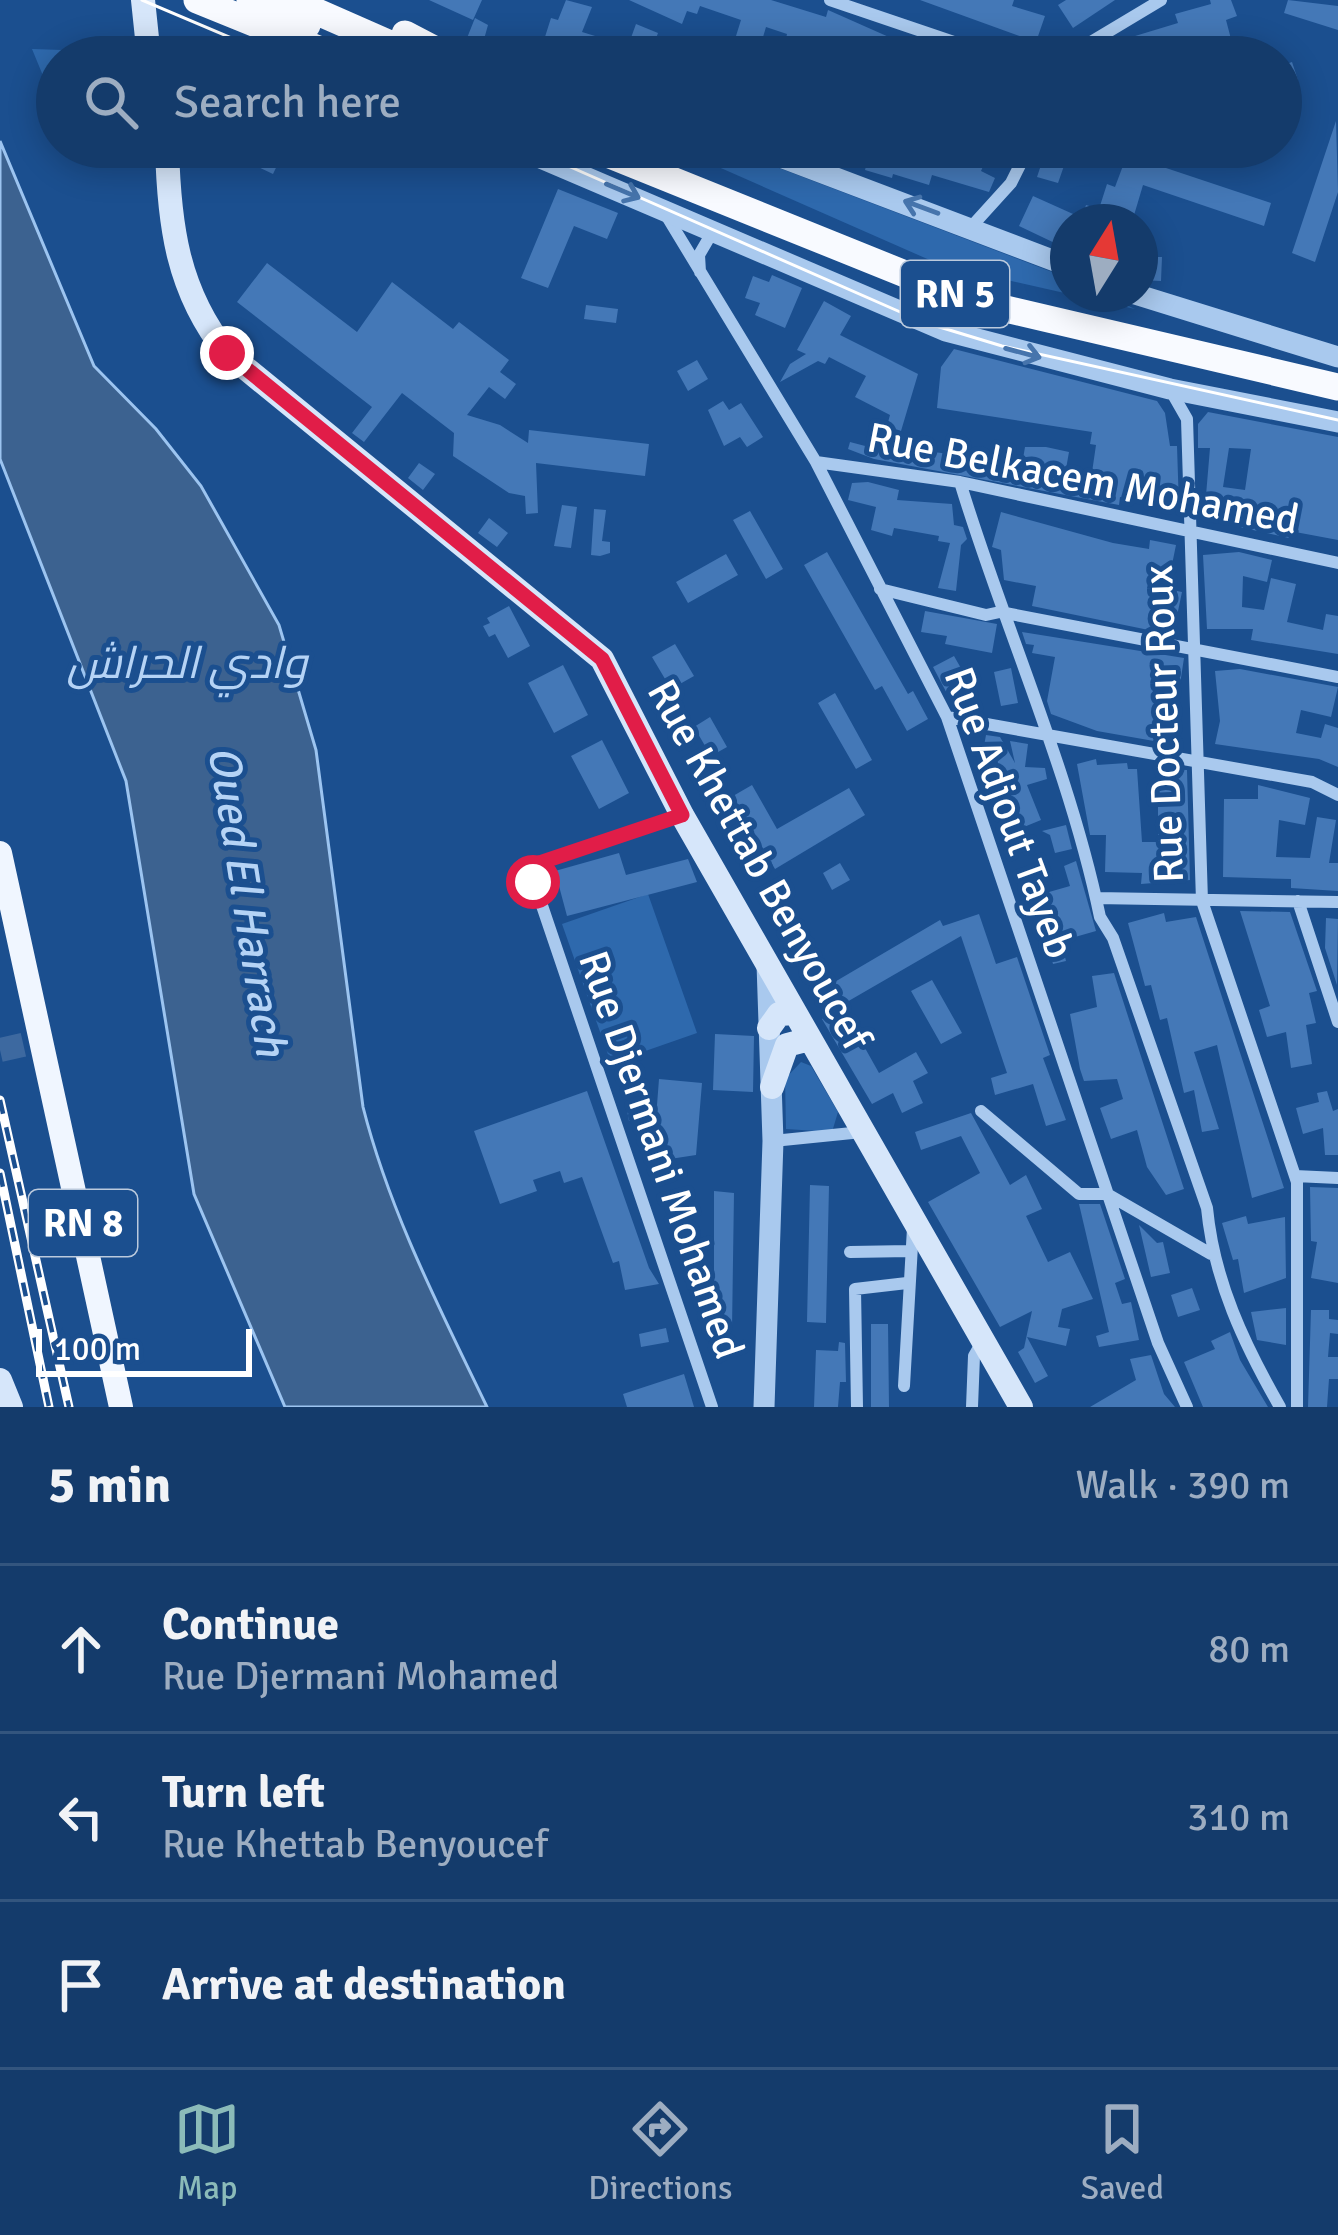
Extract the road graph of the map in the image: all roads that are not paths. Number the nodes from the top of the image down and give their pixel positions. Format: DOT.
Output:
graph roads {
  1 [pos="143,0"];
  2 [pos="159,0"];
  3 [pos="196,0"];
  4 [pos="250,0"];
  5 [pos="290,0"];
  6 [pos="325,0"];
  7 [pos="830,0"];
  8 [pos="1161,0"];
  9 [pos="147,36"];
  10 [pos="160,36"];
  11 [pos="286,36"];
  12 [pos="332,36"];
  13 [pos="372,36"];
  14 [pos="403,36"];
  15 [pos="936,36"];
  16 [pos="1101,36"];
  17 [pos="169,168"];
  18 [pos="566,168"];
  19 [pos="642,168"];
  20 [pos="675,168"];
  21 [pos="812,168"];
  22 [pos="1017,168"];
  23 [pos="663,208"];
  24 [pos="972,226"];
  25 [pos="713,231"];
  26 [pos="1050,258"];
  27 [pos="700,273"];
  28 [pos="1158,301"];
  29 [pos="1338,357"];
  30 [pos="1338,371"];
  31 [pos="1338,387"];
  32 [pos="1170,389"];
  33 [pos="1199,394"];
  34 [pos="1187,419"];
  35 [pos="1338,422"];
  36 [pos="816,462"];
  37 [pos="960,482"];
  38 [pos="1191,531"];
  39 [pos="1338,563"];
  40 [pos="880,589"];
  41 [pos="1000,612"];
  42 [pos="1193,650"];
  43 [pos="1338,676"];
  44 [pos="947,717"];
  45 [pos="1046,731"];
  46 [pos="1198,760"];
  47 [pos="1338,795"];
  48 [pos="682,815"];
  49 [pos="0,853"];
  50 [pos="1096,898"];
  51 [pos="1202,901"];
  52 [pos="1298,901"];
  53 [pos="1338,902"];
  54 [pos="767,961"];
  55 [pos="795,1013"];
  56 [pos="1338,1022"];
  57 [pos="769,1028"];
  58 [pos="810,1039"];
  59 [pos="772,1088"];
  60 [pos="981,1111"];
  61 [pos="862,1132"];
  62 [pos="773,1141"];
  63 [pos="1295,1176"];
  64 [pos="1338,1178"];
  65 [pos="1107,1194"];
  66 [pos="913,1220"];
  67 [pos="910,1251"];
  68 [pos="850,1252"];
  69 [pos="1211,1254"];
  70 [pos="907,1283"];
  71 [pos="983,1341"];
  72 [pos="0,1380"];
  73 [pos="904,1386"];
  74 [pos="10,1407"];
  75 [pos="121,1407"];
  76 [pos="712,1407"];
  77 [pos="764,1407"];
  78 [pos="857,1407"];
  79 [pos="973,1407"];
  80 [pos="1021,1407"];
  81 [pos="1187,1407"];
  82 [pos="1280,1407"];
  83 [pos="1297,1407"];
  1 -- 9 [label="main road"];
  2 -- 10 [label="main road"];
  3 -- 11 [label="highway"];
  4 -- 12 [label="highway"];
  5 -- 13 [label="highway"];
  6 -- 14 [label="highway"];
  7 -- 15 [label="street"];
  8 -- 16 [label="street"];
  17 -- 48 [label="main road, Rue Khettab Benyoucef"];
  18 -- 23 [label="street, one-way"];
  19 -- 31 [label="highway, RN 5"];
  20 -- 30 [label="highway, RN 5"];
  24 -- 21 [label="street, one-way"];
  22 -- 24 [label="street"];
  23 -- 25 [label="street"];
  23 -- 27 [label="street, Rue Adjout Tayeb"];
  24 -- 26 [label="street"];
  25 -- 27 [label="street"];
  25 -- 32 [label="street, one-way"];
  27 -- 36 [label="street, Rue Adjout Tayeb"];
  28 -- 29 [label="street"];
  32 -- 33 [label="street"];
  32 -- 34 [label="street, Rue Docteur Roux"];
  33 -- 34 [label="street"];
  33 -- 35 [label="street"];
  34 -- 38 [label="street, Rue Docteur Roux"];
  36 -- 37 [label="street, Rue Belkacem Mohamed"];
  36 -- 40 [label="street, Rue Adjout Tayeb"];
  37 -- 38 [label="street, Rue Belkacem Mohamed"];
  37 -- 41 [label="street"];
  38 -- 39 [label="street, Rue Belkacem Mohamed"];
  38 -- 42 [label="street, Rue Docteur Roux"];
  40 -- 41 [label="street"];
  40 -- 44 [label="street, Rue Adjout Tayeb"];
  41 -- 42 [label="street"];
  41 -- 45 [label="street"];
  42 -- 43 [label="street"];
  42 -- 46 [label="street, Rue Docteur Roux"];
  44 -- 45 [label="street"];
  44 -- 65 [label="street, Rue Adjout Tayeb"];
  45 -- 46 [label="street"];
  45 -- 50 [label="street"];
  46 -- 47 [label="street"];
  46 -- 51 [label="street, Rue Docteur Roux"];
  48 -- 54 [label="main road, Rue Khettab Benyoucef"];
  48 -- 76 [label="street, Rue Djermani Mohamed"];
  49 -- 75 [label="main road, RN 8"];
  50 -- 51 [label="street"];
  50 -- 69 [label="street"];
  51 -- 52 [label="street"];
  51 -- 63 [label="street, Rue Docteur Roux"];
  52 -- 53 [label="street"];
  52 -- 56 [label="street"];
  54 -- 55 [label="main road, Rue Khettab Benyoucef"];
  54 -- 57 [label="street"];
  55 -- 57 [label="main road"];
  55 -- 58 [label="main road, Rue Khettab Benyoucef"];
  57 -- 59 [label="street"];
  58 -- 59 [label="main road"];
  58 -- 61 [label="main road, Rue Khettab Benyoucef"];
  59 -- 62 [label="street"];
  60 -- 65 [label="street"];
  61 -- 62 [label="street"];
  61 -- 66 [label="main road, Rue Khettab Benyoucef"];
  62 -- 77 [label="street"];
  63 -- 64 [label="street"];
  63 -- 83 [label="street, Rue Docteur Roux"];
  65 -- 69 [label="street"];
  65 -- 81 [label="street, Rue Adjout Tayeb"];
  66 -- 67 [label="street"];
  66 -- 71 [label="main road, Rue Khettab Benyoucef"];
  67 -- 68 [label="street"];
  67 -- 70 [label="street"];
  69 -- 82 [label="street"];
  70 -- 73 [label="street"];
  70 -- 78 [label="street"];
  71 -- 79 [label="street"];
  71 -- 80 [label="main road, Rue Khettab Benyoucef"];
  72 -- 74 [label="main road"];
}
